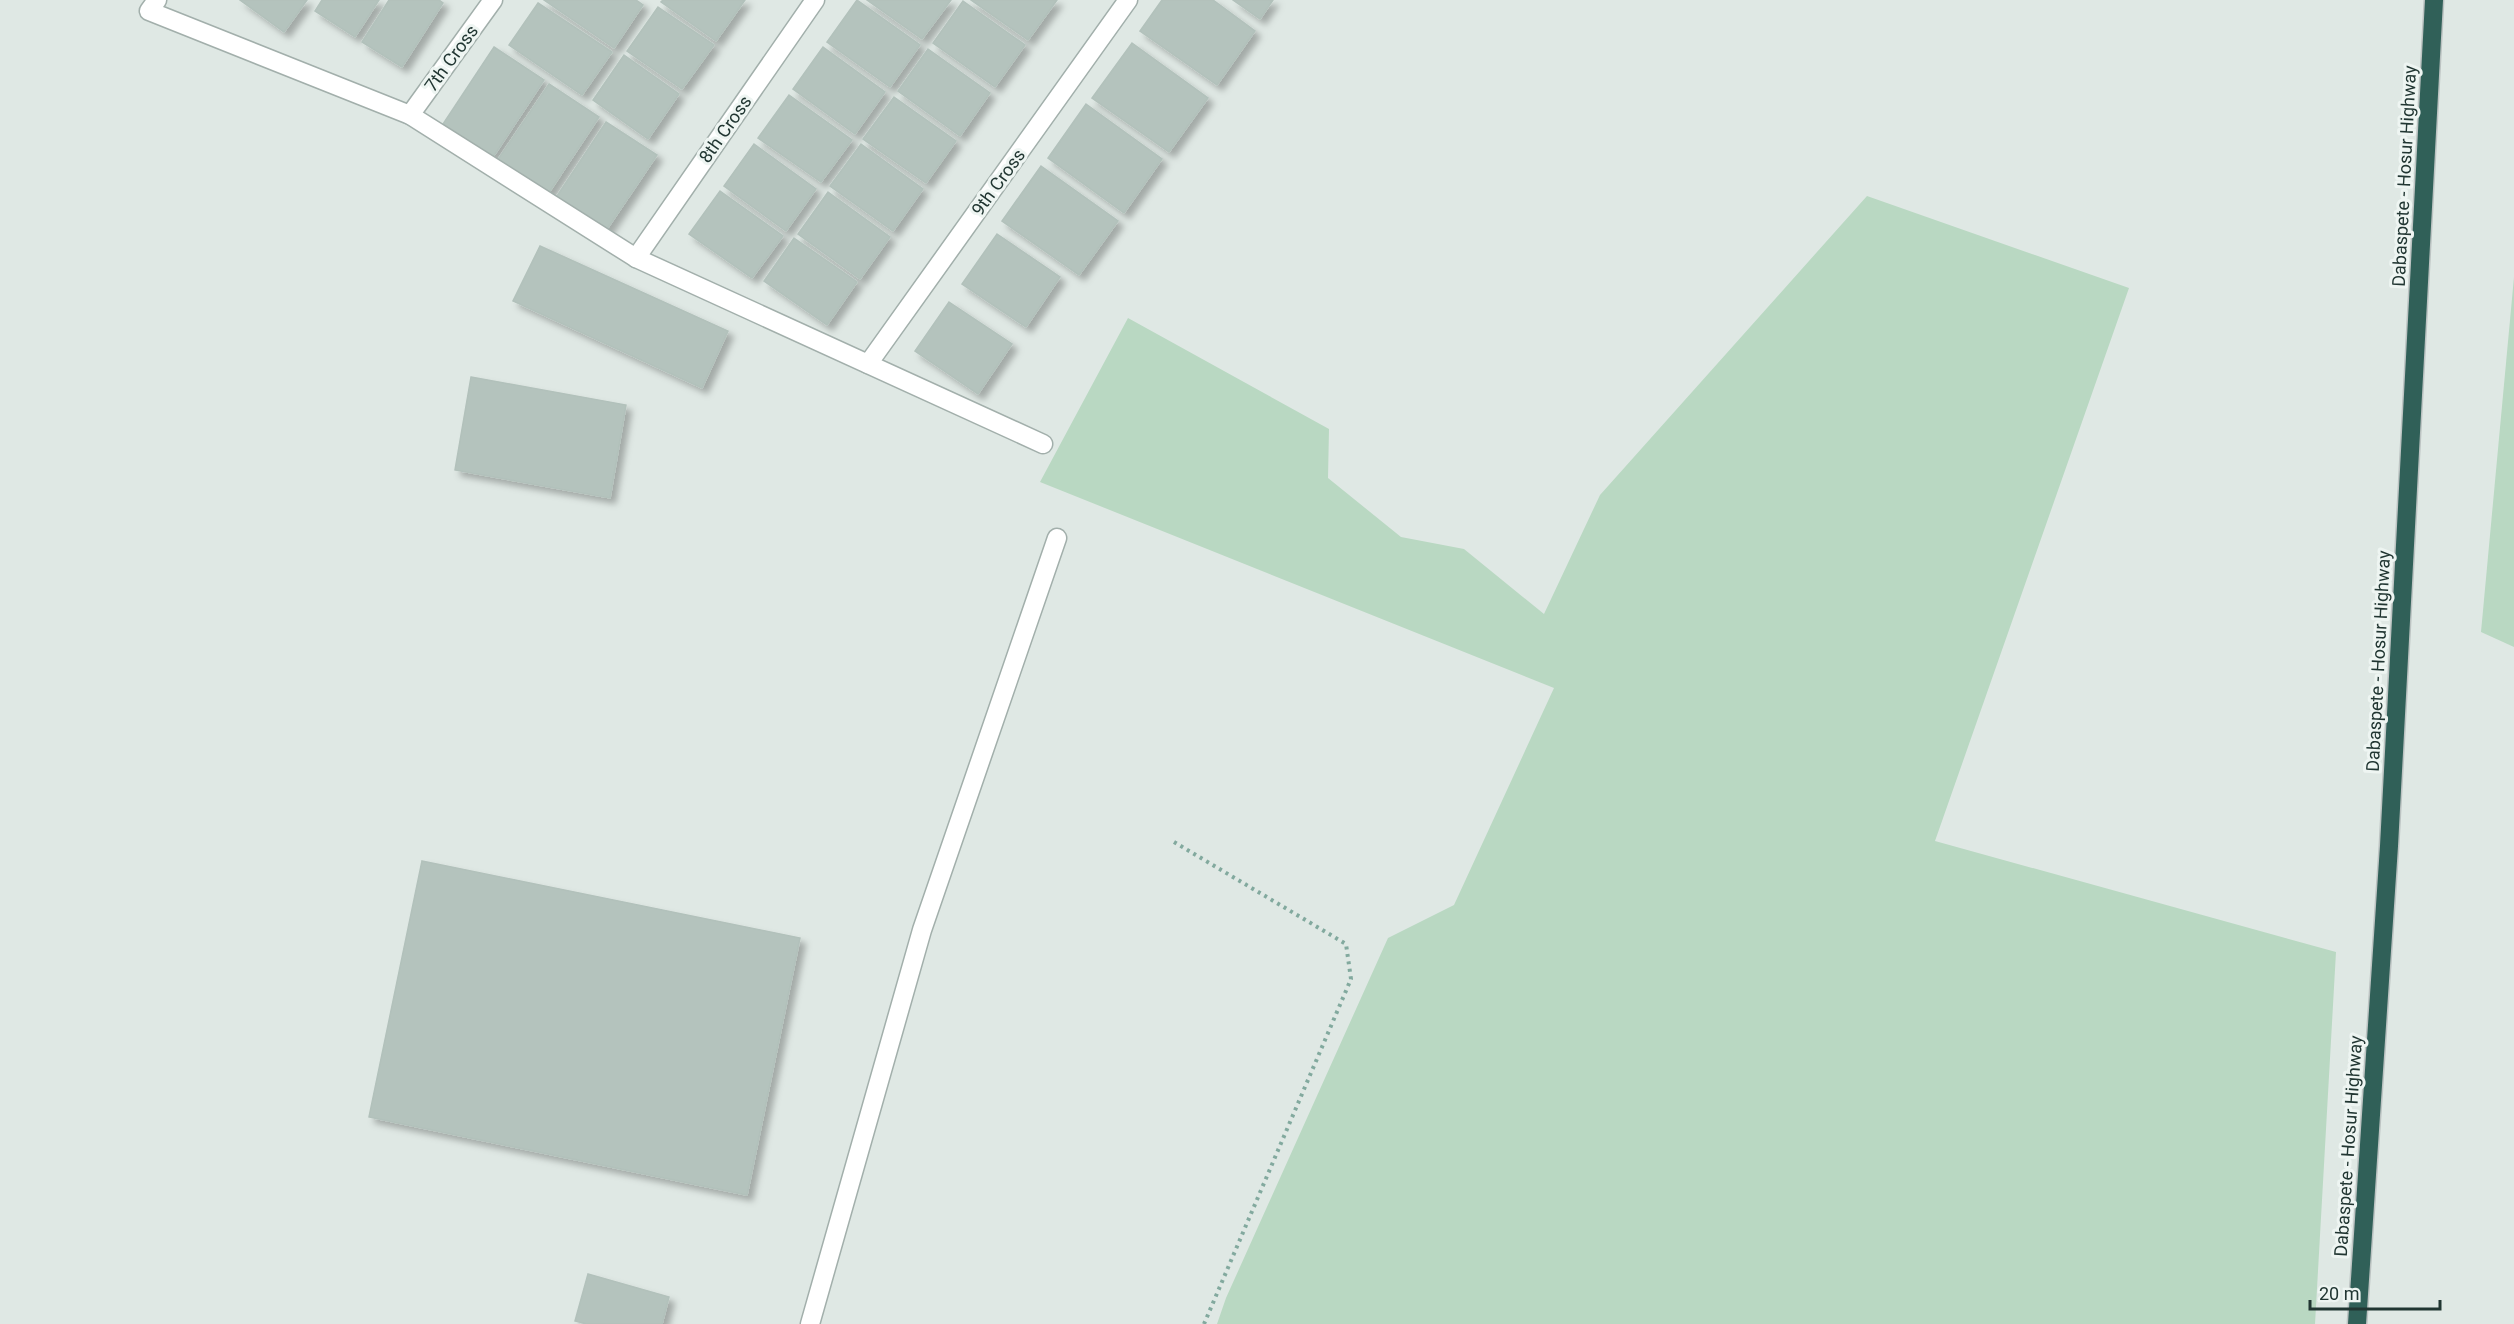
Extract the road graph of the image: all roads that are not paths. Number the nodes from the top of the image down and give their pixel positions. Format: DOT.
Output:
graph roads {
  1 [pos="492,0"];
  2 [pos="815,0"];
  3 [pos="1128,0"];
  4 [pos="2434,0"];
  5 [pos="153,6"];
  6 [pos="410,115"];
  7 [pos="636,258"];
  8 [pos="868,364"];
  9 [pos="1042,444"];
  10 [pos="1057,538"];
  11 [pos="810,1324"];
  12 [pos="2357,1324"];
  1 -- 6 [label="street, 7th Cross"];
  2 -- 7 [label="street, 8th Cross"];
  3 -- 8 [label="street, 9th Cross"];
  4 -- 12 [label="highway, Dabaspete - Hosur Highway"];
  5 -- 6 [label="street"];
  6 -- 7 [label="street"];
  7 -- 8 [label="street"];
  8 -- 9 [label="street"];
  10 -- 11 [label="street"];
}
